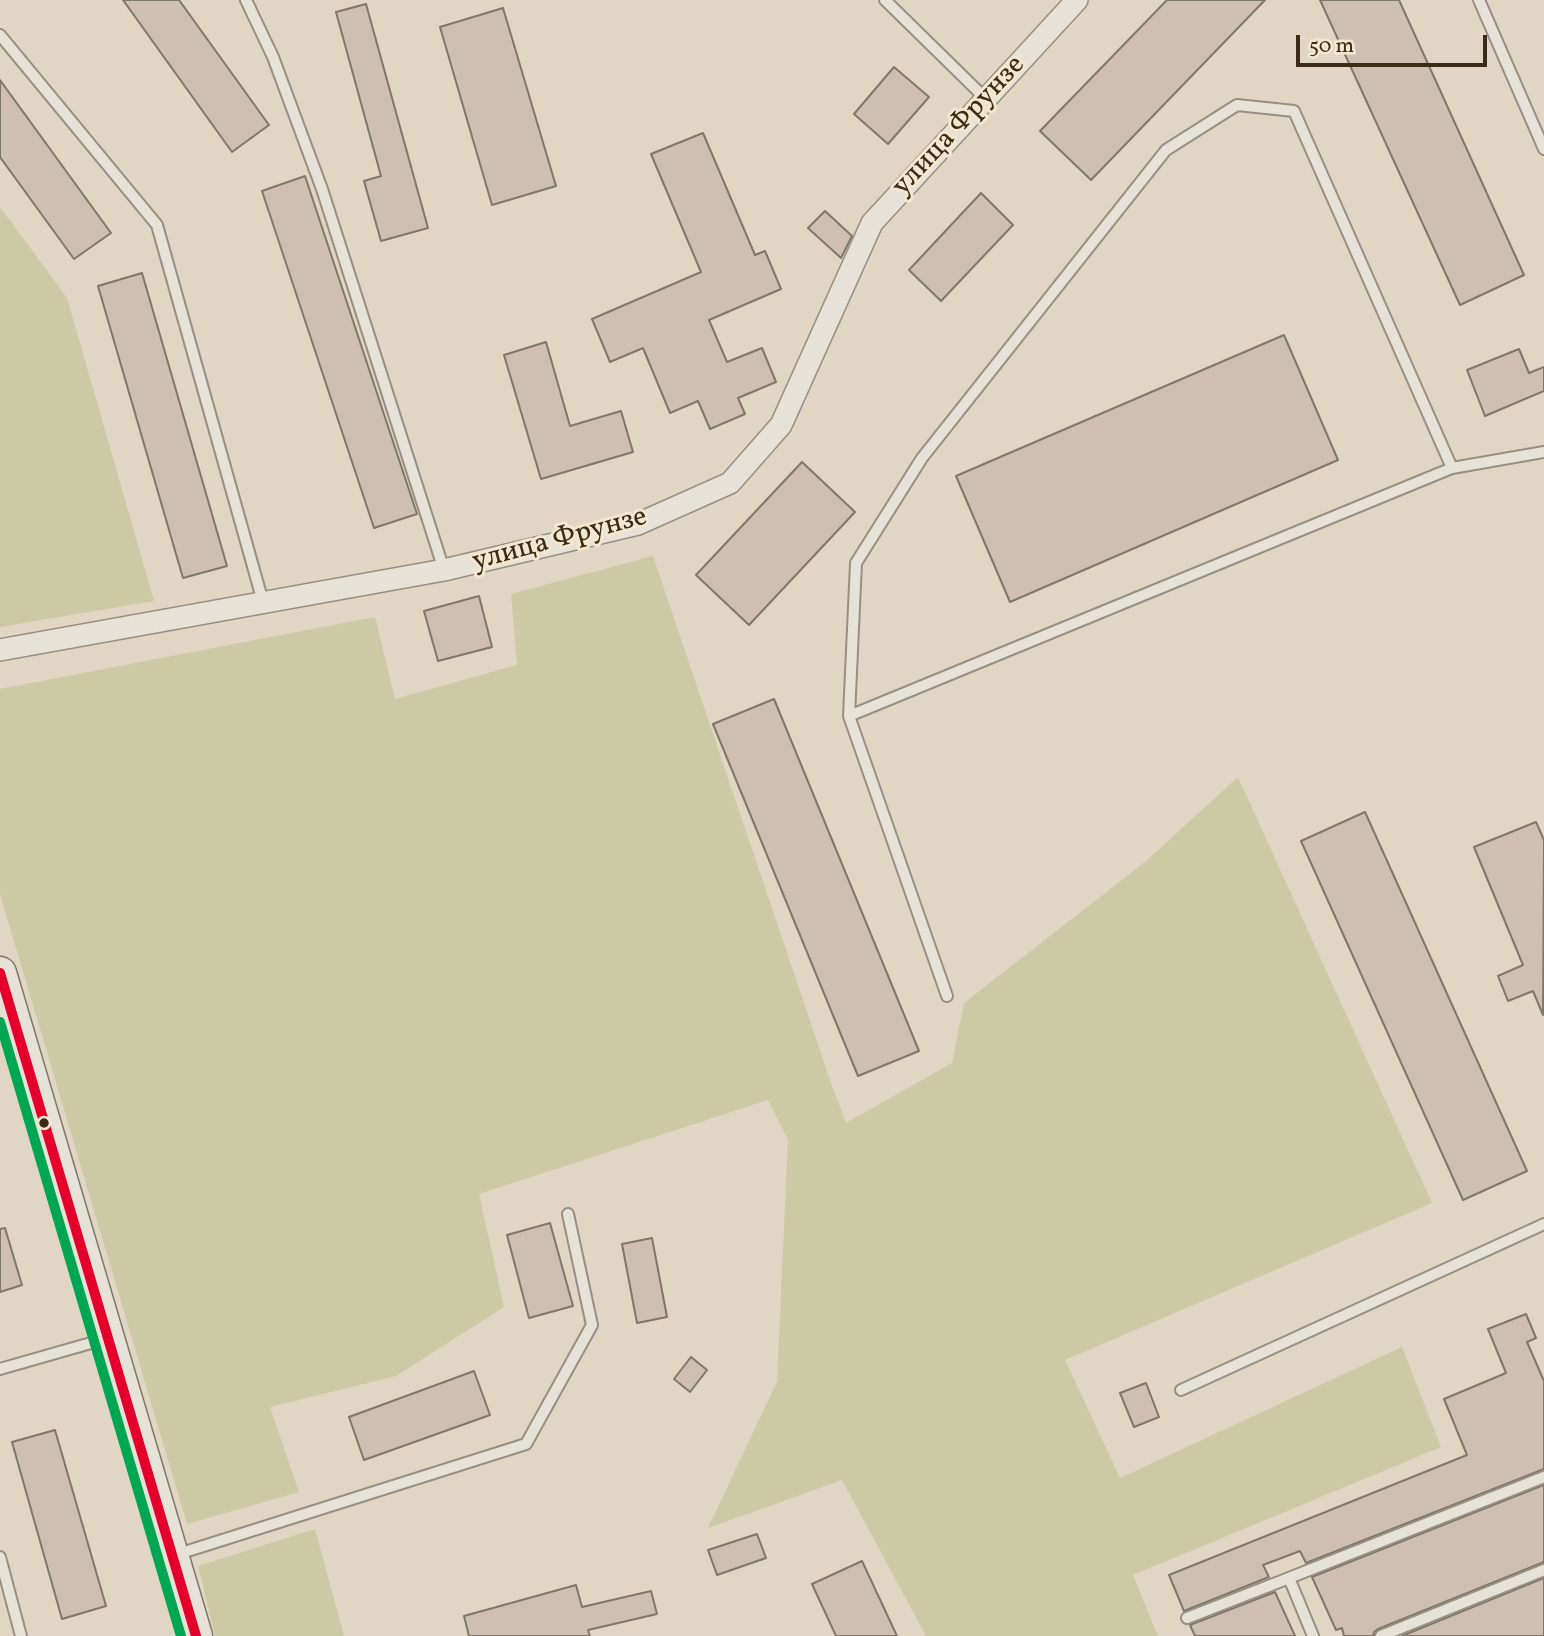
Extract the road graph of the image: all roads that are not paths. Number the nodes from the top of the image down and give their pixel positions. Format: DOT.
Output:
graph roads {
  1 [pos="246,0"];
  2 [pos="885,0"];
  3 [pos="1077,0"];
  4 [pos="1479,0"];
  5 [pos="0,35"];
  6 [pos="986,99"];
  7 [pos="1544,149"];
  8 [pos="1544,453"];
  9 [pos="1452,468"];
  10 [pos="444,570"];
  11 [pos="263,603"];
  12 [pos="0,650"];
  13 [pos="849,716"];
  14 [pos="0,973"];
  15 [pos="947,996"];
  16 [pos="568,1214"];
  17 [pos="1544,1224"];
  18 [pos="108,1338"];
  19 [pos="0,1369"];
  20 [pos="1181,1390"];
  21 [pos="1544,1477"];
  22 [pos="173,1556"];
  23 [pos="0,1558"];
  24 [pos="1544,1570"];
  25 [pos="1289,1578"];
  26 [pos="1187,1618"];
  27 [pos="21,1636"];
  28 [pos="196,1636"];
  29 [pos="1313,1636"];
  30 [pos="1381,1636"];
  1 -- 10 [label="lane"];
  2 -- 6 [label="lane"];
  3 -- 6 [label="street, улица Фрунзе"];
  4 -- 7 [label="lane"];
  5 -- 11 [label="lane"];
  6 -- 10 [label="street, улица Фрунзе"];
  8 -- 9 [label="lane"];
  9 -- 13 [label="lane"];
  9 -- 13 [label="lane"];
  10 -- 11 [label="street, улица Фрунзе"];
  11 -- 12 [label="street, улица Фрунзе"];
  13 -- 15 [label="lane"];
  14 -- 18 [label="main road"];
  16 -- 22 [label="lane"];
  17 -- 20 [label="lane"];
  18 -- 19 [label="lane"];
  18 -- 22 [label="main road"];
  21 -- 25 [label="lane"];
  22 -- 28 [label="main road"];
  23 -- 27 [label="lane"];
  24 -- 30 [label="lane"];
  25 -- 26 [label="lane"];
  25 -- 29 [label="lane"];
}
